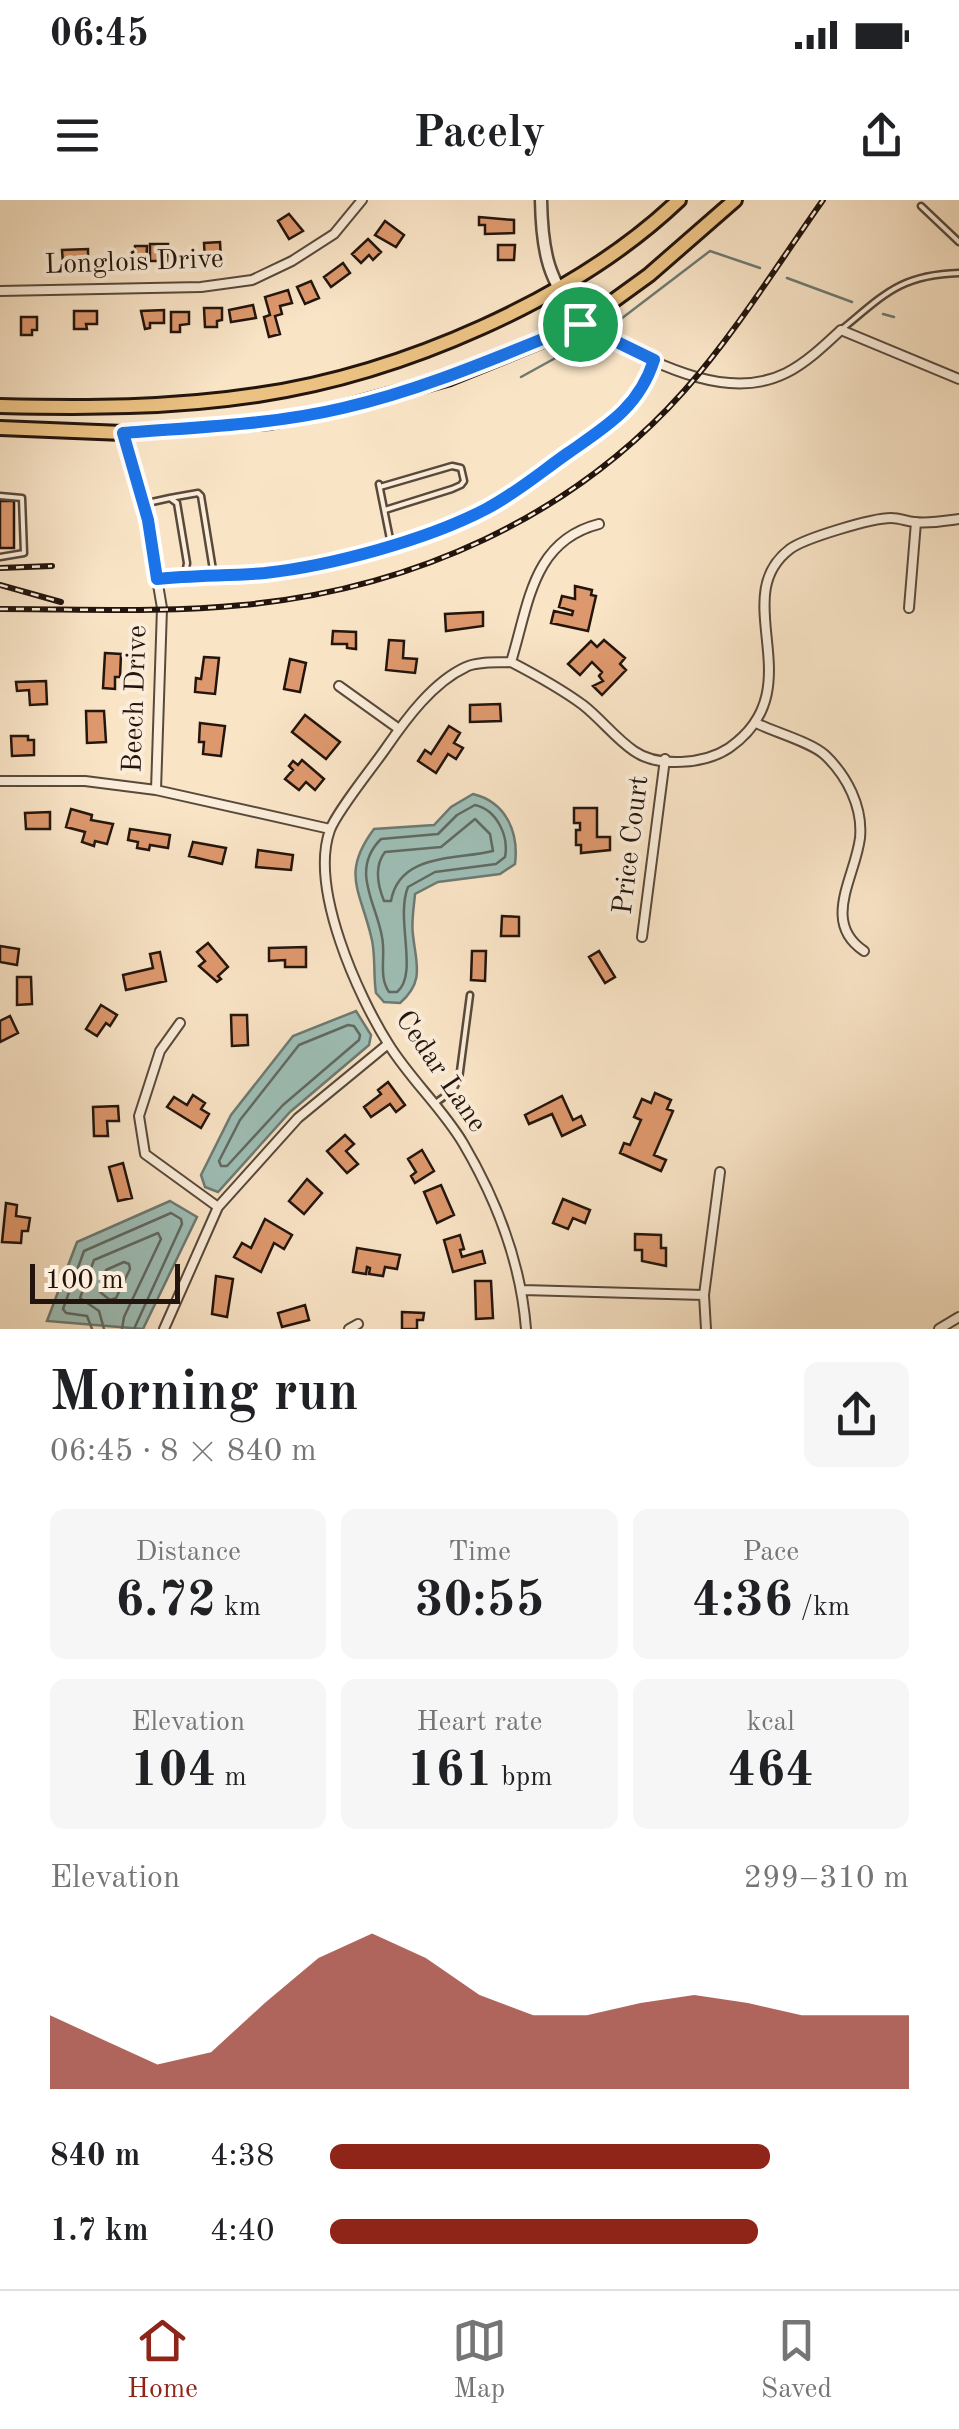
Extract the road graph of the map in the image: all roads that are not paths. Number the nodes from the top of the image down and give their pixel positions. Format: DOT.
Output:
graph roads {
  1 [pos="362,200"];
  2 [pos="541,200"];
  3 [pos="735,200"];
  4 [pos="672,202"];
  5 [pos="921,206"];
  6 [pos="959,242"];
  7 [pos="959,272"];
  8 [pos="558,290"];
  9 [pos="0,291"];
  10 [pos="580,324"];
  11 [pos="842,330"];
  12 [pos="654,360"];
  13 [pos="959,379"];
  14 [pos="0,406"];
  15 [pos="0,428"];
  16 [pos="123,433"];
  17 [pos="0,496"];
  18 [pos="170,498"];
  19 [pos="143,504"];
  20 [pos="385,510"];
  21 [pos="959,518"];
  22 [pos="916,522"];
  23 [pos="599,524"];
  24 [pos="391,544"];
  25 [pos="0,557"];
  26 [pos="185,576"];
  27 [pos="214,576"];
  28 [pos="157,579"];
  29 [pos="909,608"];
  30 [pos="511,662"];
  31 [pos="339,686"];
  32 [pos="756,722"];
  33 [pos="399,729"];
  34 [pos="666,760"];
  35 [pos="0,781"];
  36 [pos="156,790"];
  37 [pos="330,829"];
  38 [pos="642,937"];
  39 [pos="864,951"];
  40 [pos="470,995"];
  41 [pos="180,1023"];
  42 [pos="388,1044"];
  43 [pos="434,1104"];
  44 [pos="720,1172"];
  45 [pos="218,1207"];
  46 [pos="523,1290"];
  47 [pos="704,1295"];
  48 [pos="959,1317"];
  49 [pos="164,1329"];
  50 [pos="526,1329"];
  51 [pos="706,1329"];
  52 [pos="939,1329"];
  1 -- 9 [label="street, Longlois Drive"];
  2 -- 8 [label="street"];
  3 -- 10 [label="main road"];
  4 -- 8 [label="main road"];
  5 -- 6 [label="lane"];
  7 -- 11 [label="lane"];
  8 -- 10 [label="street"];
  8 -- 14 [label="main road"];
  10 -- 12 [label="street"];
  10 -- 16 [label="main road"];
  11 -- 12 [label="street"];
  11 -- 13 [label="street"];
  12 -- 24 [label="lane"];
  15 -- 16 [label="main road"];
  16 -- 19 [label="street, Beech Drive"];
  17 -- 25 [label="lane"];
  18 -- 19 [label="lane"];
  18 -- 26 [label="lane"];
  18 -- 27 [label="lane"];
  19 -- 28 [label="street, Beech Drive"];
  20 -- 20 [label="lane"];
  20 -- 24 [label="lane"];
  21 -- 22 [label="street"];
  22 -- 29 [label="street"];
  22 -- 32 [label="street"];
  23 -- 30 [label="street"];
  24 -- 27 [label="lane"];
  26 -- 27 [label="lane"];
  26 -- 28 [label="lane"];
  28 -- 36 [label="street, Beech Drive"];
  30 -- 33 [label="street"];
  30 -- 34 [label="street"];
  31 -- 33 [label="street"];
  32 -- 34 [label="street"];
  32 -- 39 [label="street"];
  33 -- 37 [label="street"];
  34 -- 38 [label="street, Price Court"];
  35 -- 36 [label="street"];
  36 -- 37 [label="street"];
  37 -- 42 [label="street, Cedar Lane"];
  40 -- 43 [label="lane"];
  41 -- 45 [label="street"];
  42 -- 43 [label="street, Cedar Lane"];
  42 -- 45 [label="street"];
  43 -- 46 [label="street, Cedar Lane"];
  44 -- 47 [label="street"];
  45 -- 49 [label="street"];
  46 -- 47 [label="street"];
  46 -- 50 [label="street, Cedar Lane"];
  47 -- 51 [label="street"];
  48 -- 52 [label="street"];
}
